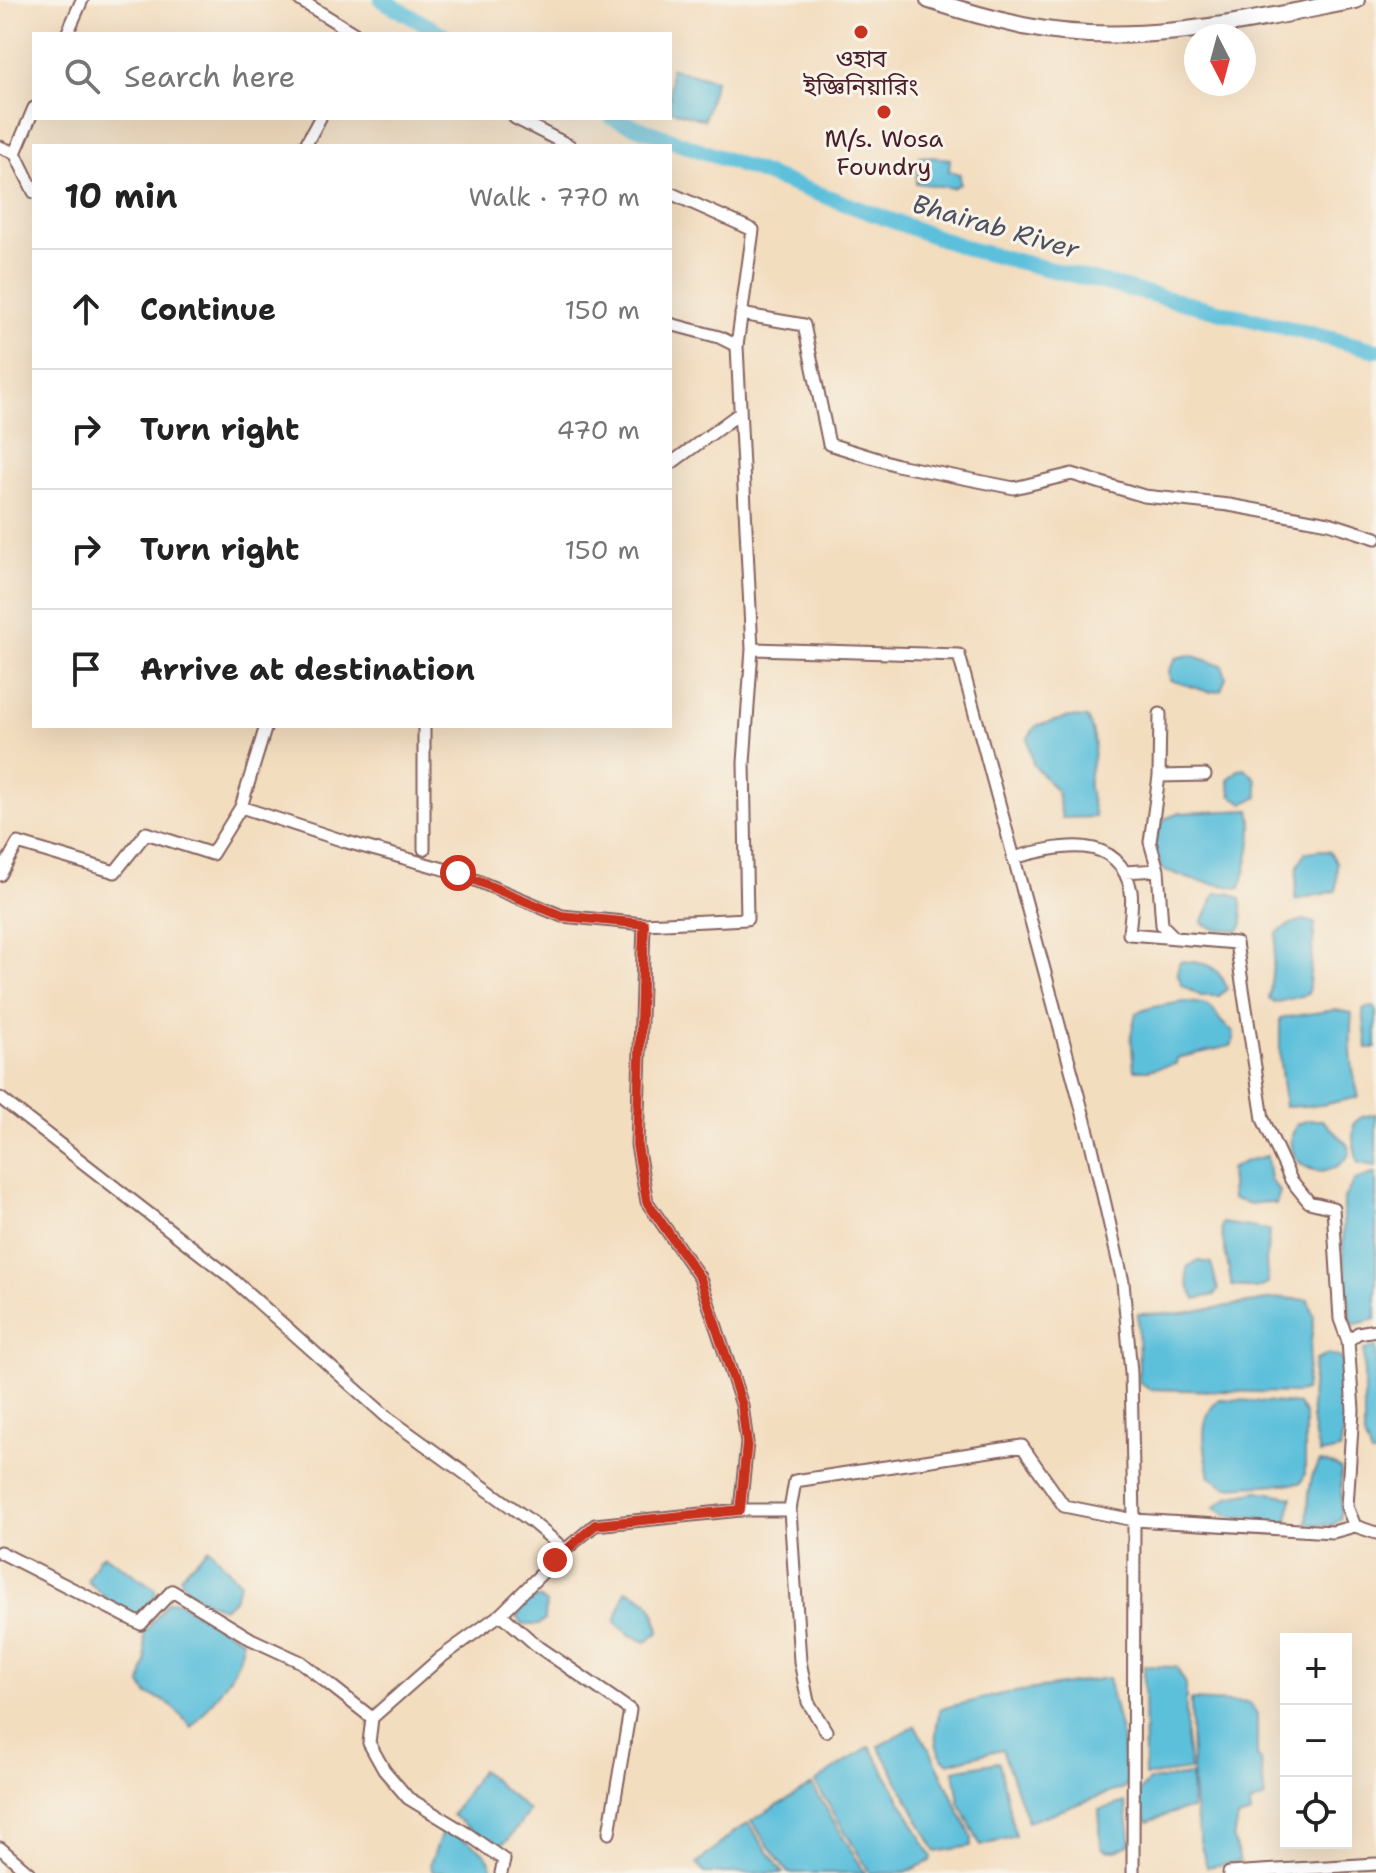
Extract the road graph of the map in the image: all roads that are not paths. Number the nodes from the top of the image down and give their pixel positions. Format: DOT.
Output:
graph roads {
  1 [pos="82,0"];
  2 [pos="300,0"];
  3 [pos="929,0"];
  4 [pos="1356,0"];
  5 [pos="68,32"];
  6 [pos="352,32"];
  7 [pos="32,113"];
  8 [pos="319,120"];
  9 [pos="519,120"];
  10 [pos="306,144"];
  11 [pos="566,144"];
  12 [pos="0,147"];
  13 [pos="15,153"];
  14 [pos="32,188"];
  15 [pos="672,194"];
  16 [pos="741,314"];
  17 [pos="672,325"];
  18 [pos="737,346"];
  19 [pos="740,413"];
  20 [pos="672,463"];
  21 [pos="1376,538"];
  22 [pos="752,649"];
  23 [pos="1160,714"];
  24 [pos="265,728"];
  25 [pos="424,728"];
  26 [pos="1205,775"];
  27 [pos="1159,776"];
  28 [pos="241,807"];
  29 [pos="424,849"];
  30 [pos="1013,858"];
  31 [pos="1158,870"];
  32 [pos="1124,872"];
  33 [pos="0,875"];
  34 [pos="644,924"];
  35 [pos="1174,937"];
  36 [pos="0,1098"];
  37 [pos="1376,1330"];
  38 [pos="1348,1341"];
  39 [pos="740,1510"];
  40 [pos="790,1510"];
  41 [pos="1134,1520"];
  42 [pos="1355,1526"];
  43 [pos="1376,1533"];
  44 [pos="565,1550"];
  45 [pos="0,1552"];
  46 [pos="501,1614"];
  47 [pos="372,1718"];
  48 [pos="826,1731"];
  49 [pos="609,1833"];
  50 [pos="0,1848"];
  51 [pos="1376,1864"];
  52 [pos="29,1873"];
  53 [pos="501,1873"];
  54 [pos="1133,1873"];
  55 [pos="1229,1873"];
  1 -- 5 [label="street"];
  2 -- 6 [label="street"];
  3 -- 4 [label="highway"];
  7 -- 13 [label="street"];
  8 -- 10 [label="street"];
  9 -- 11 [label="street"];
  12 -- 13 [label="street"];
  13 -- 14 [label="street"];
  15 -- 16 [label="street"];
  16 -- 18 [label="street"];
  16 -- 21 [label="street"];
  17 -- 18 [label="street"];
  18 -- 19 [label="street"];
  19 -- 20 [label="street"];
  19 -- 22 [label="street"];
  22 -- 30 [label="street"];
  22 -- 34 [label="street"];
  23 -- 27 [label="street"];
  24 -- 28 [label="street"];
  25 -- 29 [label="street"];
  26 -- 27 [label="street"];
  27 -- 31 [label="street"];
  28 -- 33 [label="street"];
  28 -- 34 [label="street"];
  30 -- 32 [label="street"];
  30 -- 41 [label="street"];
  31 -- 32 [label="street"];
  31 -- 35 [label="street"];
  32 -- 35 [label="street"];
  34 -- 39 [label="street"];
  35 -- 38 [label="street"];
  36 -- 44 [label="street"];
  37 -- 38 [label="street"];
  38 -- 42 [label="street"];
  39 -- 40 [label="street"];
  39 -- 44 [label="street"];
  40 -- 41 [label="street"];
  40 -- 48 [label="street"];
  41 -- 42 [label="street"];
  41 -- 54 [label="street"];
  42 -- 43 [label="street"];
  44 -- 46 [label="street"];
  45 -- 47 [label="street"];
  46 -- 47 [label="street"];
  46 -- 49 [label="street"];
  47 -- 53 [label="street"];
  50 -- 52 [label="street"];
  51 -- 55 [label="street"];
}
